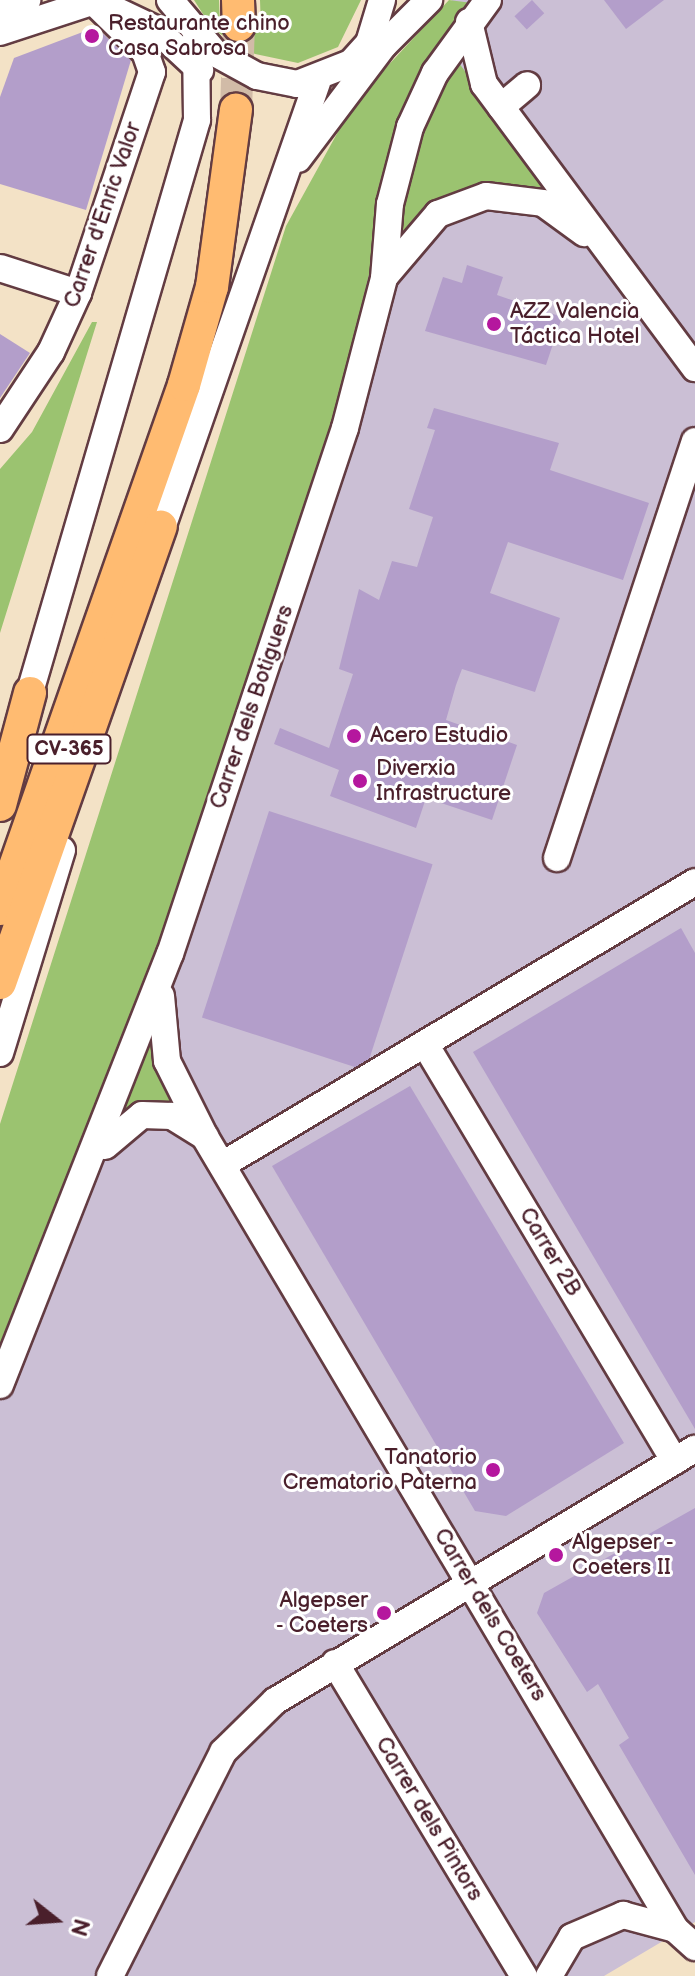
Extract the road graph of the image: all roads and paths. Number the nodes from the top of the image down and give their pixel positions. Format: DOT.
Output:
graph roads {
  1 [pos="407,0"];
  2 [pos="429,0"];
  3 [pos="488,0"];
  4 [pos="99,2"];
  5 [pos="381,9"];
  6 [pos="6,14"];
  7 [pos="182,19"];
  8 [pos="469,22"];
  9 [pos="200,70"];
  10 [pos="317,82"];
  11 [pos="527,85"];
  12 [pos="501,107"];
  13 [pos="236,110"];
  14 [pos="291,169"];
  15 [pos="602,246"];
  16 [pos="0,268"];
  17 [pos="384,278"];
  18 [pos="78,293"];
  19 [pos="695,368"];
  20 [pos="0,429"];
  21 [pos="695,441"];
  22 [pos="149,524"];
  23 [pos="30,693"];
  24 [pos="0,789"];
  25 [pos="0,805"];
  26 [pos="557,858"];
  27 [pos="694,885"];
  28 [pos="0,909"];
  29 [pos="170,954"];
  30 [pos="0,976"];
  31 [pos="0,983"];
  32 [pos="425,1044"];
  33 [pos="0,1053"];
  34 [pos="205,1137"];
  35 [pos="222,1165"];
  36 [pos="85,1181"];
  37 [pos="0,1385"];
  38 [pos="685,1455"];
  39 [pos="471,1582"];
  40 [pos="335,1663"];
  41 [pos="687,1935"];
  42 [pos="110,1976"];
  43 [pos="524,1976"];
  44 [pos="549,1976"];
  1 -- 5 [label="street"];
  2 -- 14 [label="street"];
  3 -- 8 [label="street, Carrer dels Botiguers"];
  4 -- 6 [label="street"];
  4 -- 7 [label="street"];
  4 -- 9 [label="street"];
  4 -- 18 [label="street, Carrer d'Enric Valor"];
  5 -- 10 [label="street"];
  7 -- 9 [label="street"];
  7 -- 10 [label="street"];
  8 -- 12 [label="street"];
  8 -- 17 [label="street, Carrer dels Botiguers"];
  9 -- 23 [label="street"];
  10 -- 14 [label="street"];
  11 -- 12 [label="street"];
  12 -- 15 [label="street"];
  13 -- 22 [label="main road, CV-365"];
  14 -- 22 [label="street"];
  15 -- 17 [label="street"];
  15 -- 19 [label="street"];
  16 -- 18 [label="street"];
  17 -- 29 [label="street, Carrer dels Botiguers"];
  18 -- 20 [label="street, Carrer d'Enric Valor"];
  21 -- 26 [label="street"];
  22 -- 28 [label="main road, CV-365"];
  22 -- 30 [label="main road, CV-365"];
  22 -- 31 [label="main road"];
  22 -- 33 [label="street"];
  23 -- 24 [label="street"];
  23 -- 25 [label="main road"];
  27 -- 32 [label="street"];
  29 -- 34 [label="street, Carrer dels Coeters"];
  29 -- 36 [label="street, Carrer dels Botiguers"];
  32 -- 35 [label="street"];
  32 -- 38 [label="street, Carrer 2B"];
  34 -- 35 [label="street, Carrer dels Coeters"];
  34 -- 36 [label="street, Carrer dels Coeters"];
  35 -- 39 [label="street, Carrer dels Coeters"];
  36 -- 37 [label="street, Carrer dels Botiguers"];
  38 -- 39 [label="street"];
  39 -- 40 [label="street"];
  39 -- 41 [label="street, Carrer dels Coeters"];
  40 -- 42 [label="street"];
  40 -- 43 [label="street, Carrer dels Pintors"];
  41 -- 44 [label="street"];
}
